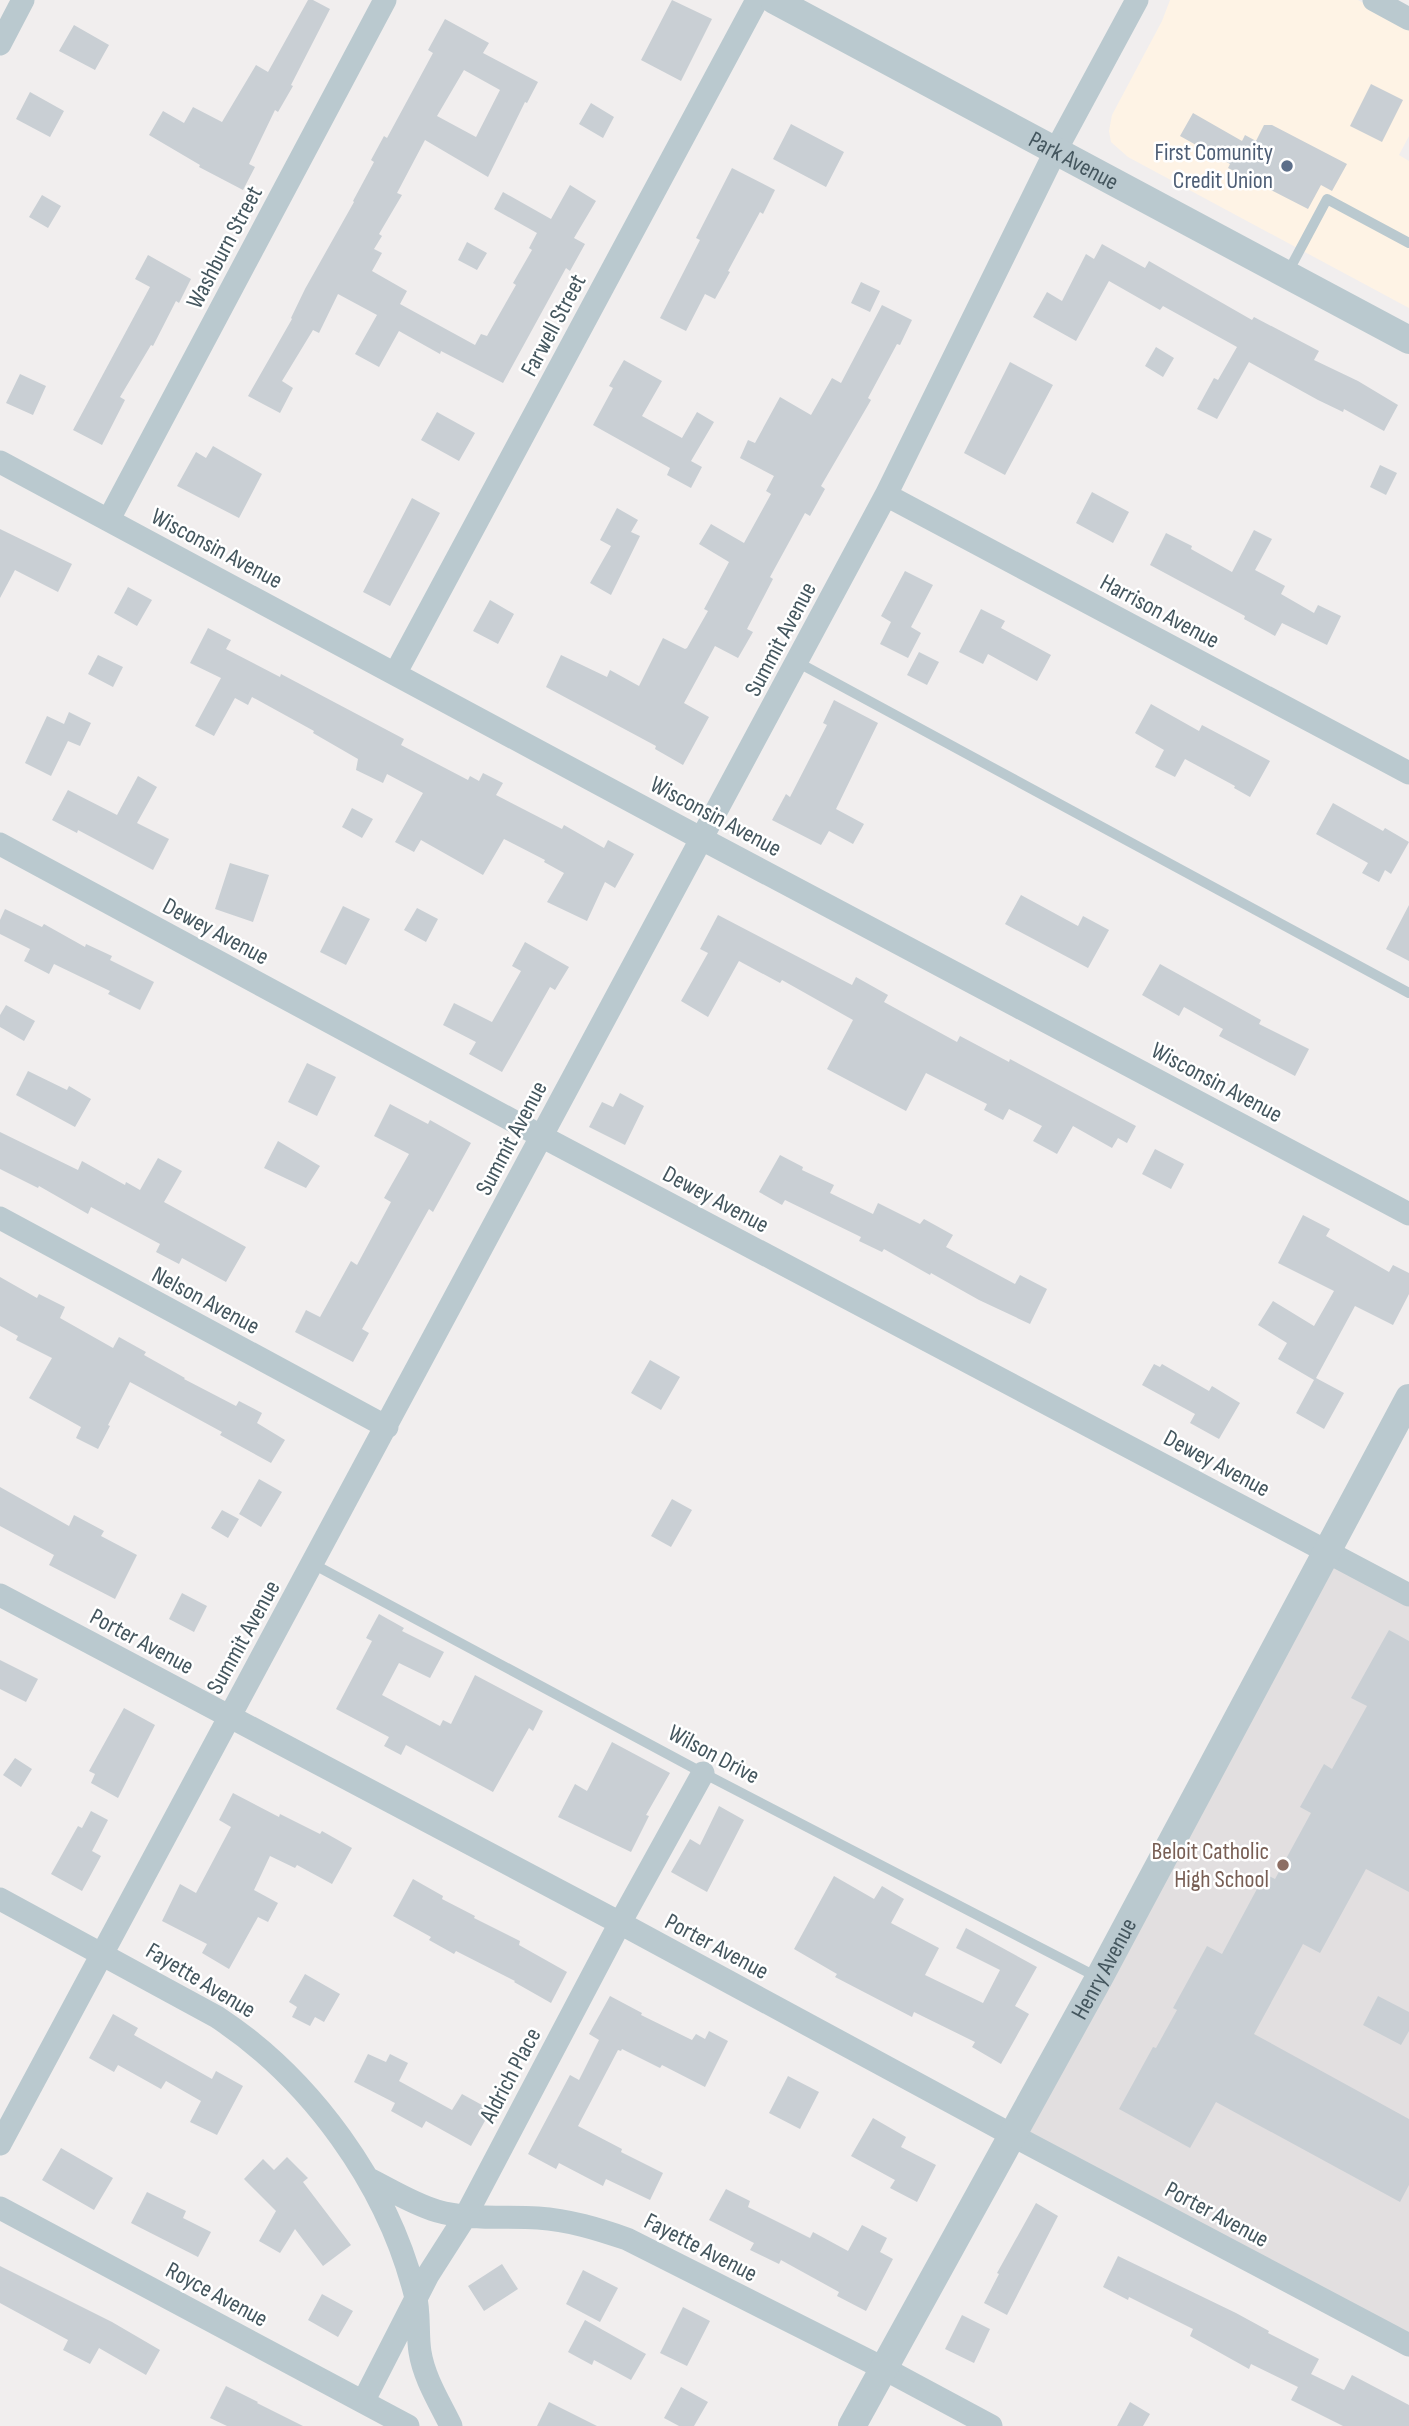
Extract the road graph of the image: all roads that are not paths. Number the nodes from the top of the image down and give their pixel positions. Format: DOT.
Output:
graph roads {
  1 [pos="23,0"];
  2 [pos="385,0"];
  3 [pos="757,0"];
  4 [pos="774,0"];
  5 [pos="1137,0"];
  6 [pos="1374,0"];
  7 [pos="1409,19"];
  8 [pos="0,44"];
  9 [pos="1056,150"];
  10 [pos="1409,243"];
  11 [pos="1287,274"];
  12 [pos="1409,340"];
  13 [pos="0,462"];
  14 [pos="886,495"];
  15 [pos="109,519"];
  16 [pos="797,662"];
  17 [pos="395,674"];
  18 [pos="1409,773"];
  19 [pos="702,839"];
  20 [pos="0,844"];
  21 [pos="1409,993"];
  22 [pos="541,1136"];
  23 [pos="1409,1214"];
  24 [pos="0,1218"];
  25 [pos="1409,1398"];
  26 [pos="387,1427"];
  27 [pos="1327,1551"];
  28 [pos="313,1564"];
  29 [pos="0,1595"];
  30 [pos="1409,1595"];
  31 [pos="228,1717"];
  32 [pos="703,1773"];
  33 [pos="0,1899"];
  34 [pos="620,1923"];
  35 [pos="104,1954"];
  36 [pos="1099,1978"];
  37 [pos="1012,2135"];
  38 [pos="0,2144"];
  39 [pos="369,2179"];
  40 [pos="0,2208"];
  41 [pos="466,2217"];
  42 [pos="416,2296"];
  43 [pos="1409,2345"];
  44 [pos="883,2368"];
  45 [pos="363,2402"];
  46 [pos="408,2426"];
  47 [pos="451,2426"];
  48 [pos="852,2426"];
  49 [pos="991,2426"];
  1 -- 8 [label="street"];
  2 -- 15 [label="street, Washburn Street"];
  3 -- 17 [label="street, Farwell Street"];
  4 -- 9 [label="street, Park Avenue"];
  5 -- 9 [label="street, Summit Avenue"];
  6 -- 7 [label="street"];
  9 -- 11 [label="street, Park Avenue"];
  9 -- 14 [label="street, Summit Avenue"];
  10 -- 11 [label="lane"];
  11 -- 12 [label="street, Park Avenue"];
  13 -- 15 [label="street, Wisconsin Avenue"];
  14 -- 16 [label="street, Summit Avenue"];
  14 -- 18 [label="street, Harrison Avenue"];
  15 -- 17 [label="street, Wisconsin Avenue"];
  16 -- 19 [label="street, Summit Avenue"];
  16 -- 21 [label="lane"];
  17 -- 19 [label="street, Wisconsin Avenue"];
  19 -- 22 [label="street, Summit Avenue"];
  19 -- 23 [label="street, Wisconsin Avenue"];
  20 -- 22 [label="street, Dewey Avenue"];
  22 -- 26 [label="street, Summit Avenue"];
  22 -- 27 [label="street, Dewey Avenue"];
  24 -- 26 [label="street, Nelson Avenue"];
  25 -- 27 [label="street, Henry Avenue"];
  26 -- 28 [label="street, Summit Avenue"];
  27 -- 30 [label="street, Dewey Avenue"];
  27 -- 36 [label="street, Henry Avenue"];
  28 -- 31 [label="street, Summit Avenue"];
  28 -- 32 [label="lane, Wilson Drive"];
  29 -- 31 [label="street, Porter Avenue"];
  31 -- 34 [label="street, Porter Avenue"];
  31 -- 35 [label="street, Summit Avenue"];
  32 -- 34 [label="street, Aldrich Place"];
  32 -- 36 [label="lane, Wilson Drive"];
  33 -- 35 [label="street, Fayette Avenue"];
  34 -- 37 [label="street, Porter Avenue"];
  34 -- 41 [label="street, Aldrich Place"];
  35 -- 38 [label="street, Summit Avenue"];
  35 -- 39 [label="street, Fayette Avenue"];
  36 -- 37 [label="street, Henry Avenue"];
  37 -- 43 [label="street, Porter Avenue"];
  37 -- 44 [label="street, Henry Avenue"];
  39 -- 41 [label="street, Fayette Avenue"];
  39 -- 42 [label="street, Fayette Avenue"];
  40 -- 45 [label="street, Royce Avenue"];
  41 -- 42 [label="street, Aldrich Place"];
  41 -- 44 [label="street, Fayette Avenue"];
  42 -- 45 [label="street, Aldrich Place"];
  42 -- 47 [label="street, Fayette Avenue"];
  44 -- 48 [label="street, Henry Avenue"];
  44 -- 49 [label="street, Fayette Avenue"];
  45 -- 46 [label="street, Royce Avenue"];
}
